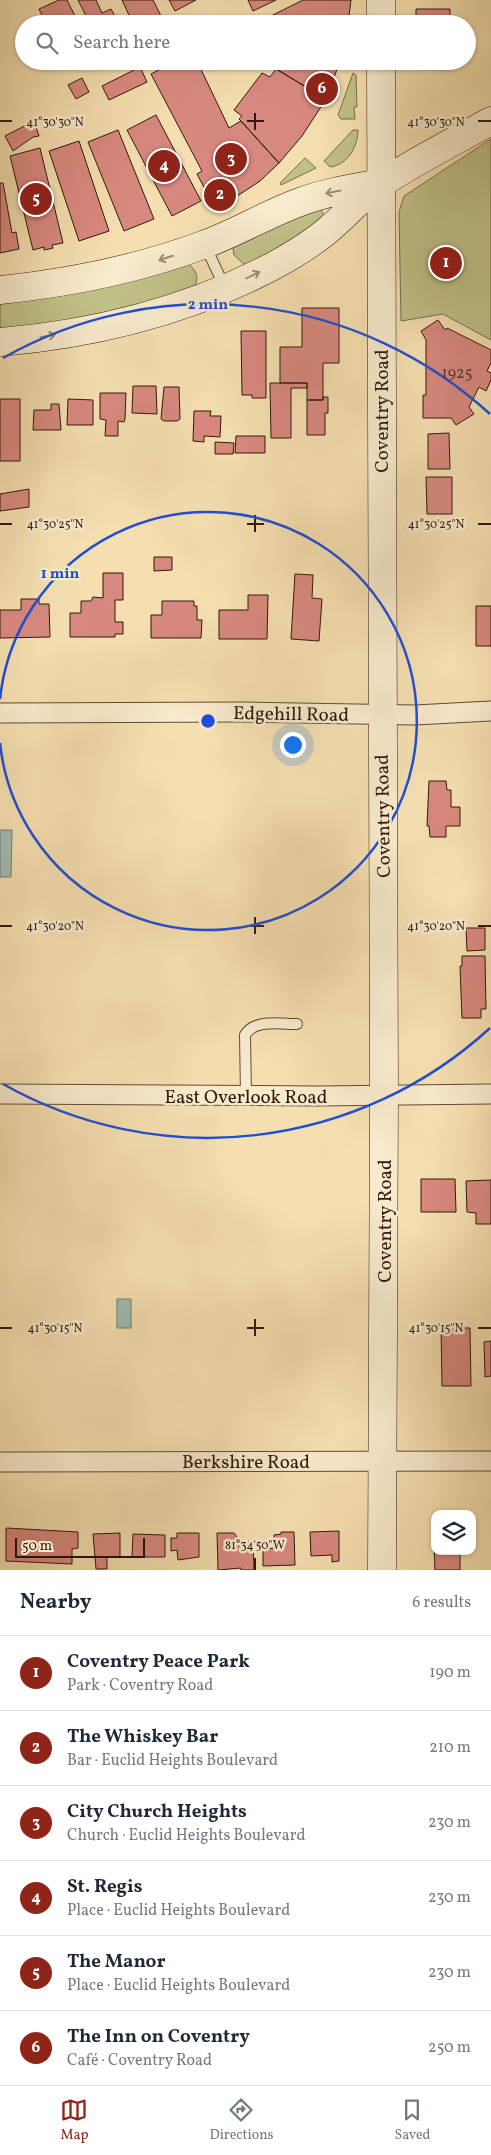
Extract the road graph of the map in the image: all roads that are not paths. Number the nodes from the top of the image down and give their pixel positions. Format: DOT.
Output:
graph roads {
  1 [pos="381,0"];
  2 [pos="381,15"];
  3 [pos="381,70"];
  4 [pos="491,121"];
  5 [pos="381,184"];
  6 [pos="205,244"];
  7 [pos="225,289"];
  8 [pos="0,290"];
  9 [pos="0,342"];
  10 [pos="491,711"];
  11 [pos="0,713"];
  12 [pos="381,715"];
  13 [pos="297,1024"];
  14 [pos="0,1094"];
  15 [pos="491,1094"];
  16 [pos="246,1096"];
  17 [pos="384,1096"];
  18 [pos="382,1461"];
  19 [pos="491,1461"];
  20 [pos="0,1462"];
  21 [pos="382,1570"];
  1 -- 2 [label="street"];
  3 -- 5 [label="street, Coventry Road"];
  4 -- 5 [label="street"];
  5 -- 6 [label="street, one-way"];
  7 -- 5 [label="street, one-way"];
  5 -- 12 [label="street, Coventry Road"];
  6 -- 7 [label="lane"];
  6 -- 8 [label="street, one-way"];
  9 -- 7 [label="street, one-way"];
  10 -- 12 [label="street, Edgehill Road"];
  11 -- 12 [label="street, Edgehill Road"];
  12 -- 17 [label="street, Coventry Road"];
  13 -- 16 [label="lane"];
  14 -- 16 [label="street, East Overlook Road"];
  15 -- 17 [label="street, East Overlook Road"];
  16 -- 17 [label="street, East Overlook Road"];
  17 -- 18 [label="street, Coventry Road"];
  18 -- 19 [label="street, Berkshire Road"];
  18 -- 20 [label="street, Berkshire Road"];
  18 -- 21 [label="street, Coventry Road"];
}
